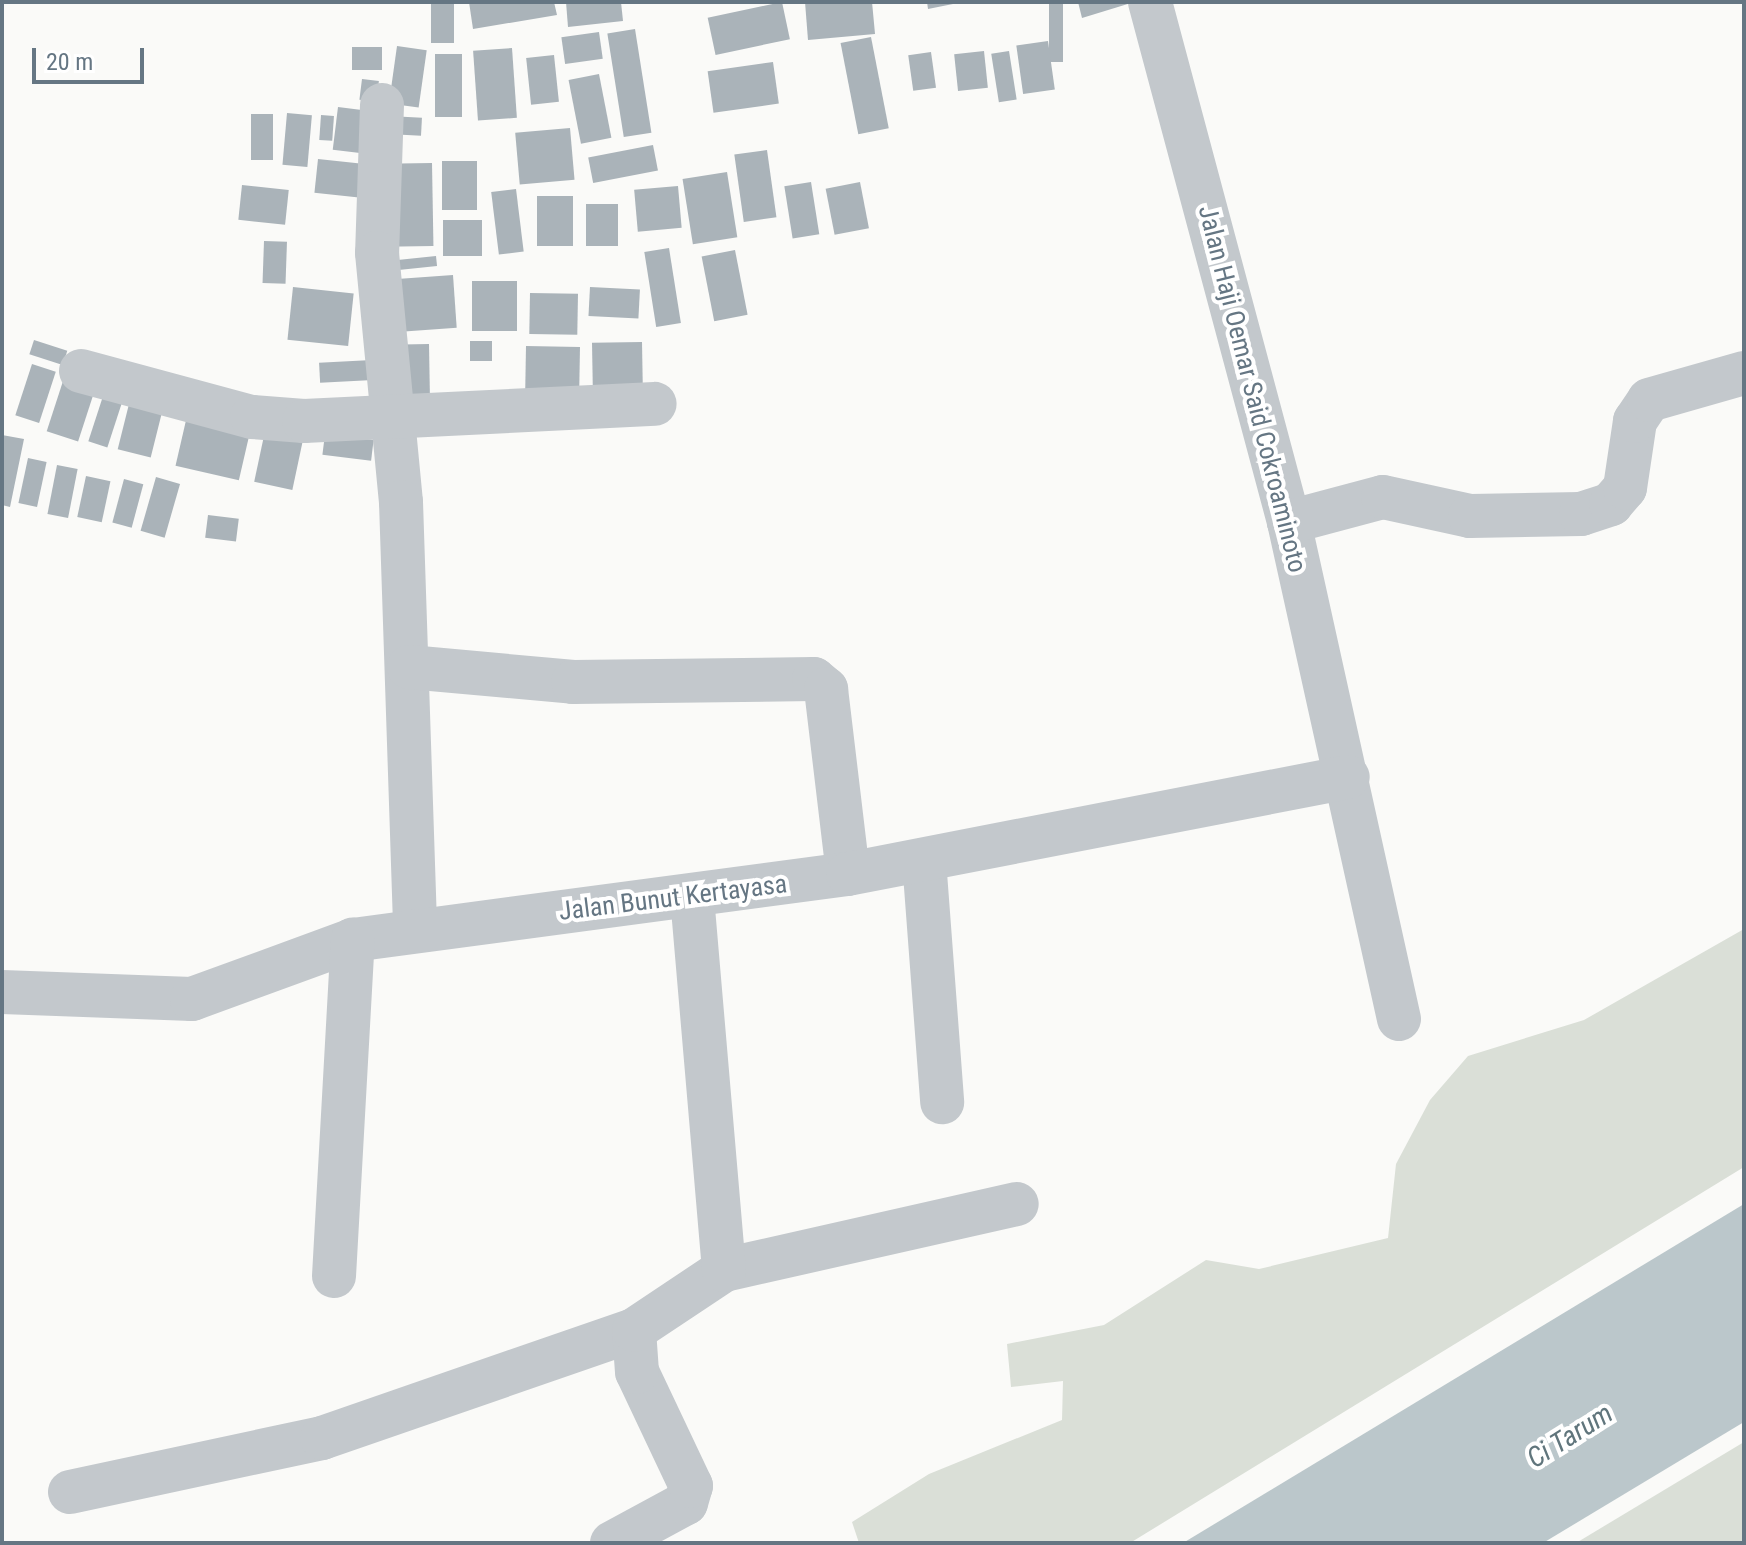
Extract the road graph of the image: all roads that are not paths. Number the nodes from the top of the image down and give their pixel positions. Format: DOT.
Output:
graph roads {
  1 [pos="1150,2"];
  2 [pos="382,105"];
  3 [pos="81,371"];
  4 [pos="1744,373"];
  5 [pos="655,404"];
  6 [pos="390,414"];
  7 [pos="1289,522"];
  8 [pos="409,667"];
  9 [pos="1348,777"];
  10 [pos="924,860"];
  11 [pos="848,874"];
  12 [pos="692,898"];
  13 [pos="415,930"];
  14 [pos="353,940"];
  15 [pos="2,992"];
  16 [pos="1399,1019"];
  17 [pos="942,1102"];
  18 [pos="1017,1204"];
  19 [pos="724,1270"];
  20 [pos="334,1276"];
  21 [pos="634,1330"];
  22 [pos="70,1492"];
  23 [pos="612,1543"];
  1 -- 7 [label="street, Jalan Haji Oemar Said Cokroaminoto"];
  2 -- 6 [label="street"];
  3 -- 6 [label="street"];
  4 -- 7 [label="street"];
  5 -- 6 [label="street"];
  6 -- 8 [label="street"];
  7 -- 9 [label="street, Jalan Haji Oemar Said Cokroaminoto"];
  8 -- 11 [label="street"];
  8 -- 13 [label="street"];
  9 -- 10 [label="street, Jalan Bunut Kertayasa"];
  9 -- 16 [label="street, Jalan Haji Oemar Said Cokroaminoto"];
  10 -- 11 [label="street, Jalan Bunut Kertayasa"];
  10 -- 17 [label="street"];
  11 -- 12 [label="street, Jalan Bunut Kertayasa"];
  12 -- 13 [label="street, Jalan Bunut Kertayasa"];
  12 -- 19 [label="street"];
  13 -- 14 [label="street, Jalan Bunut Kertayasa"];
  14 -- 15 [label="street, Jalan Bunut Kertayasa"];
  14 -- 20 [label="street"];
  18 -- 19 [label="street"];
  19 -- 21 [label="street"];
  21 -- 22 [label="street"];
  21 -- 23 [label="street"];
}
